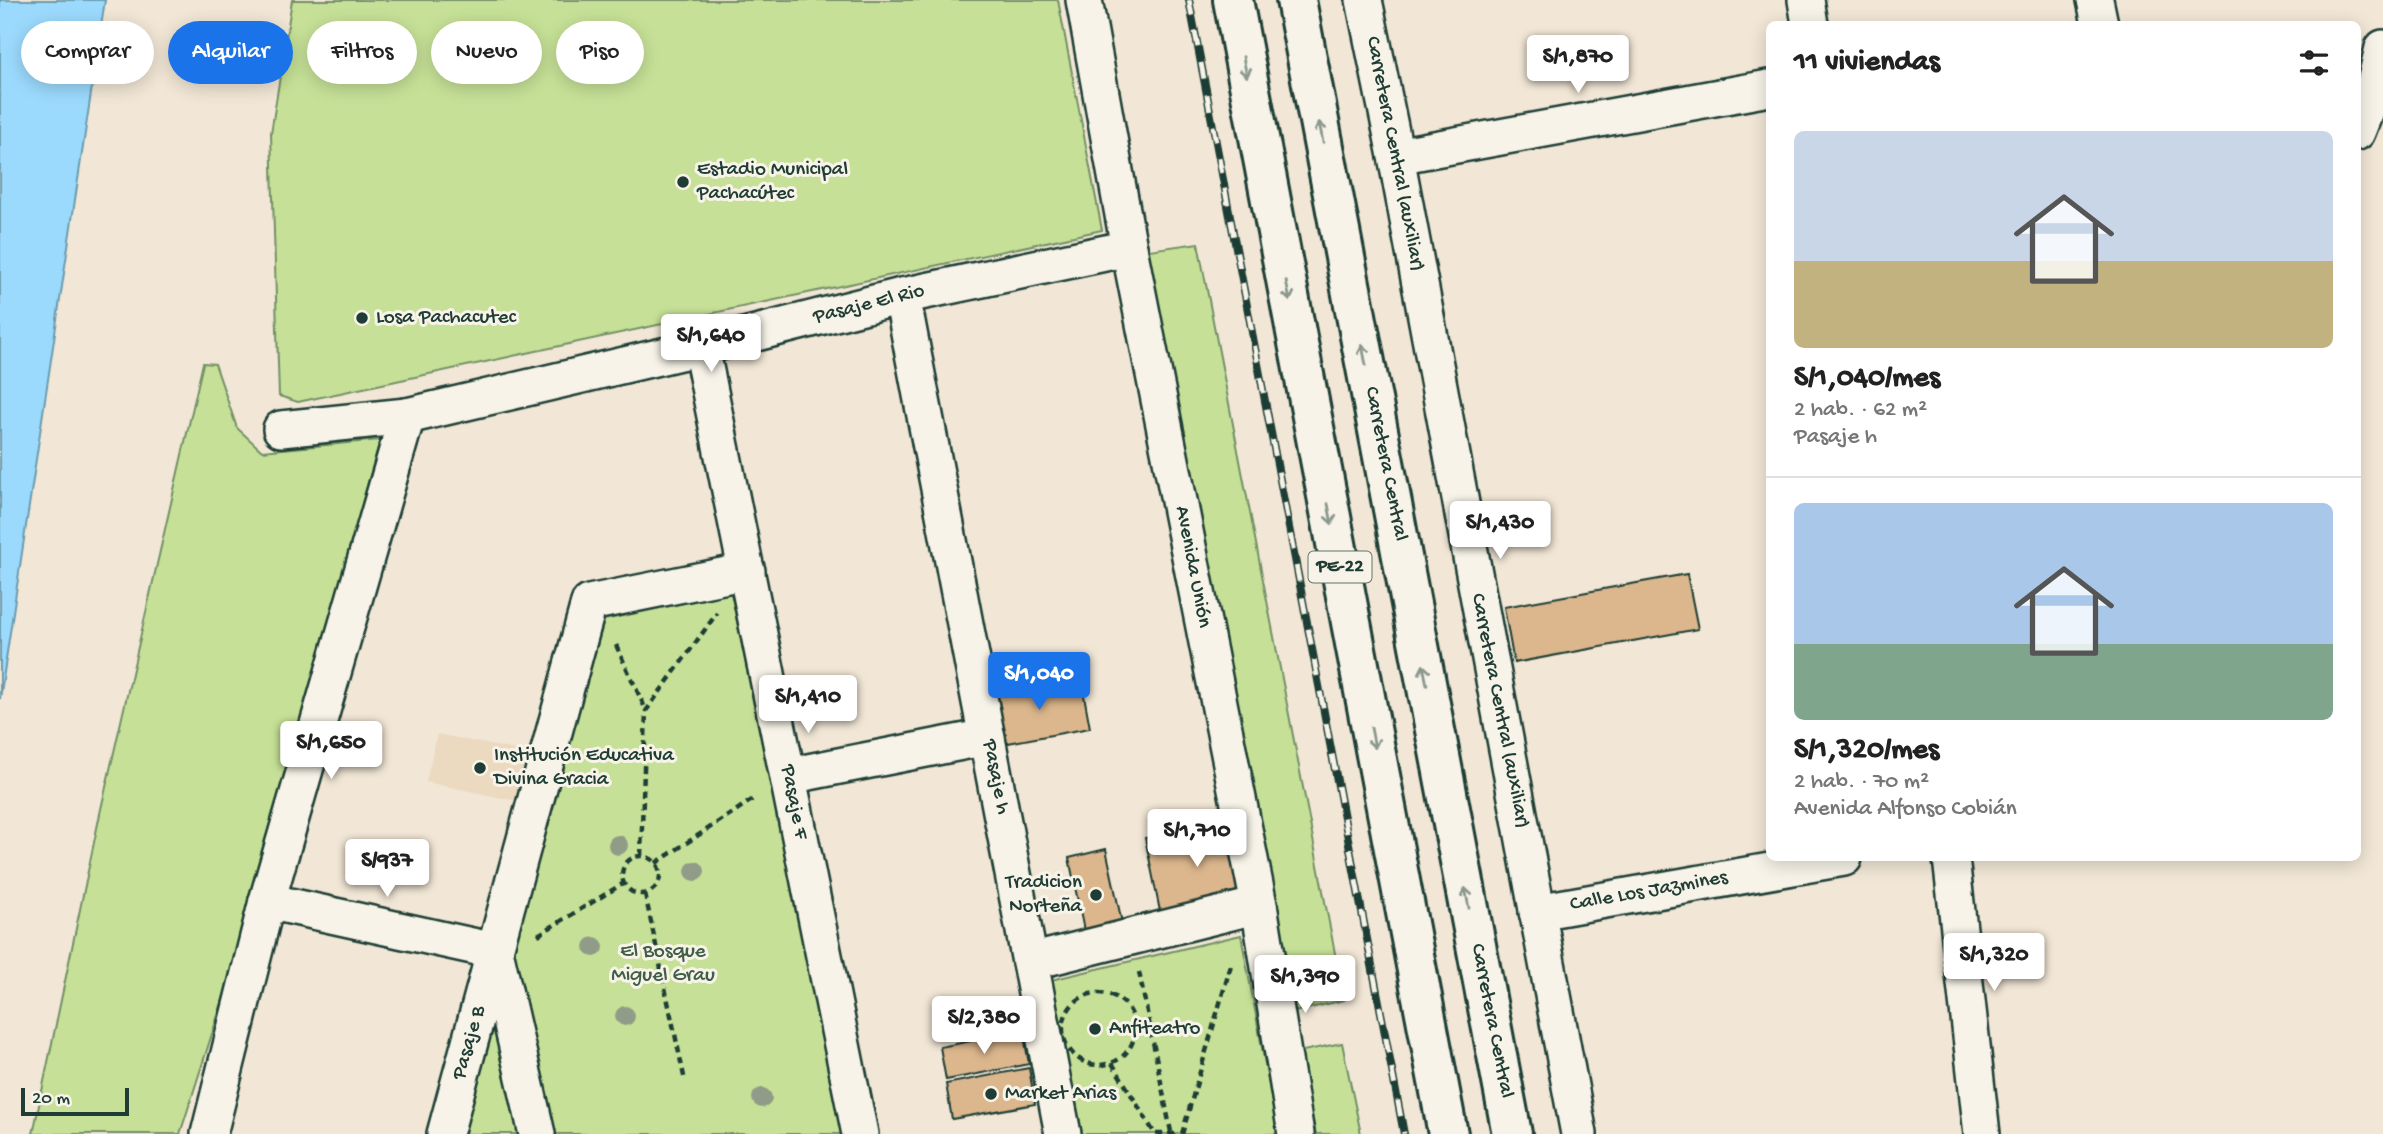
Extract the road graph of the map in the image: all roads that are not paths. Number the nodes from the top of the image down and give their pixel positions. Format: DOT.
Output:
graph roads {
  1 [pos="1084,0"];
  2 [pos="1233,0"];
  3 [pos="1296,0"];
  4 [pos="1364,0"];
  5 [pos="1806,0"];
  6 [pos="2095,0"];
  7 [pos="1810,21"];
  8 [pos="2099,21"];
  9 [pos="2383,48"];
  10 [pos="1766,90"];
  11 [pos="2361,122"];
  12 [pos="1396,156"];
  13 [pos="1129,248"];
  14 [pos="902,296"];
  15 [pos="701,347"];
  16 [pos="407,415"];
  17 [pos="281,429"];
  18 [pos="747,571"];
  19 [pos="987,737"];
  20 [pos="774,786"];
  21 [pos="1827,861"];
  22 [pos="1951,861"];
  23 [pos="267,901"];
  24 [pos="1259,905"];
  25 [pos="1536,912"];
  26 [pos="495,951"];
  27 [pos="1030,962"];
  28 [pos="209,1134"];
  29 [pos="444,1134"];
  30 [pos="537,1134"];
  31 [pos="860,1134"];
  32 [pos="1063,1134"];
  33 [pos="1296,1134"];
  34 [pos="1448,1134"];
  35 [pos="1512,1134"];
  36 [pos="1579,1134"];
  37 [pos="1982,1134"];
  1 -- 13 [label="street, Avenida Unión"];
  2 -- 34 [label="highway, PE-22, one-way"];
  35 -- 3 [label="highway, Carretera Central / PE-22, one-way"];
  4 -- 12 [label="street, Carretera Central (auxiliar)"];
  5 -- 7 [label="street"];
  6 -- 8 [label="street"];
  9 -- 11 [label="street"];
  10 -- 12 [label="street"];
  12 -- 25 [label="street, Carretera Central (auxiliar)"];
  13 -- 14 [label="street, Pasaje El Rio"];
  13 -- 24 [label="street, Avenida Unión"];
  14 -- 15 [label="street, Pasaje El Rio"];
  14 -- 19 [label="street, Pasaje h"];
  15 -- 16 [label="street, Pasaje El Rio"];
  15 -- 18 [label="street, Pasaje F"];
  16 -- 17 [label="street, Pasaje El Rio"];
  16 -- 23 [label="street"];
  18 -- 20 [label="street, Pasaje F"];
  18 -- 26 [label="street, Pasaje B"];
  19 -- 20 [label="street"];
  19 -- 27 [label="street, Pasaje h"];
  20 -- 31 [label="street, Pasaje F"];
  21 -- 25 [label="street, Calle Los Jazmines"];
  22 -- 37 [label="street"];
  23 -- 26 [label="street"];
  23 -- 28 [label="street"];
  24 -- 27 [label="street"];
  24 -- 33 [label="street, Avenida Unión"];
  25 -- 36 [label="street, Carretera Central (auxiliar)"];
  26 -- 29 [label="street, Pasaje B"];
  26 -- 30 [label="street"];
  27 -- 32 [label="street, Pasaje h"];
}
